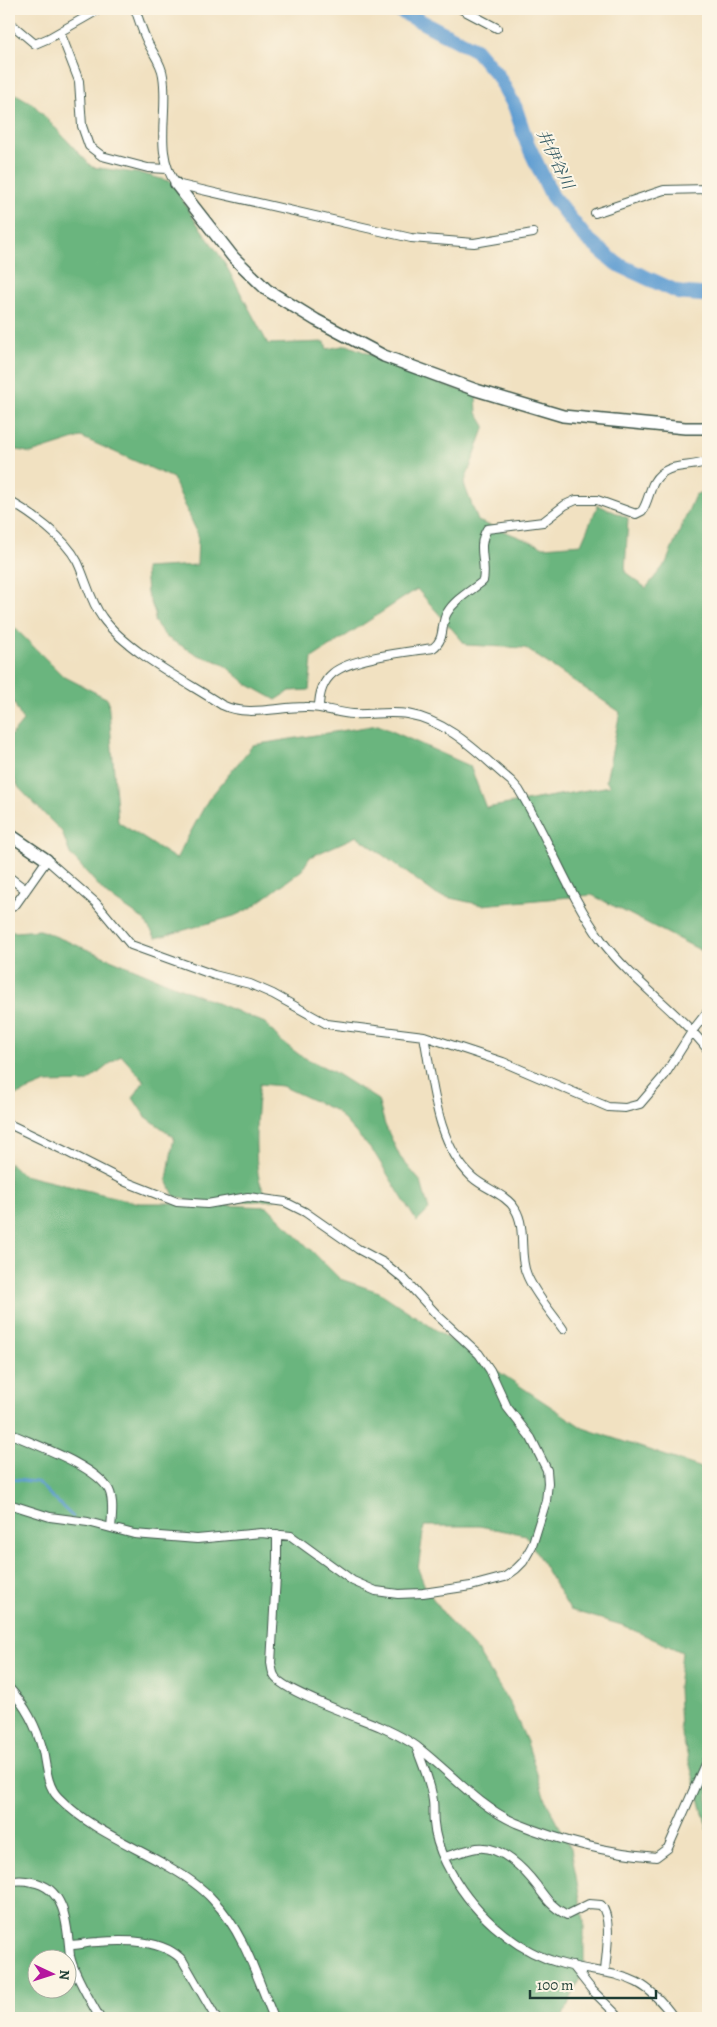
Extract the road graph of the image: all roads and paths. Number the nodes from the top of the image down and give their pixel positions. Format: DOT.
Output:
graph roads {
  1 [pos="100,9"];
  2 [pos="135,9"];
  3 [pos="461,9"];
  4 [pos="9,22"];
  5 [pos="497,28"];
  6 [pos="60,32"];
  7 [pos="168,169"];
  8 [pos="176,184"];
  9 [pos="708,189"];
  10 [pos="595,213"];
  11 [pos="533,233"];
  12 [pos="708,428"];
  13 [pos="708,461"];
  14 [pos="9,501"];
  15 [pos="319,708"];
  16 [pos="9,834"];
  17 [pos="47,860"];
  18 [pos="9,877"];
  19 [pos="26,890"];
  20 [pos="9,908"];
  21 [pos="708,1011"];
  22 [pos="693,1030"];
  23 [pos="424,1036"];
  24 [pos="708,1050"];
  25 [pos="9,1124"];
  26 [pos="563,1329"];
  27 [pos="9,1433"];
  28 [pos="9,1504"];
  29 [pos="111,1528"];
  30 [pos="277,1534"];
  31 [pos="9,1688"];
  32 [pos="416,1746"];
  33 [pos="708,1757"];
  34 [pos="444,1857"];
  35 [pos="9,1882"];
  36 [pos="70,1945"];
  37 [pos="573,1966"];
  38 [pos="604,1972"];
  39 [pos="100,2018"];
  40 [pos="216,2018"];
  41 [pos="274,2018"];
  42 [pos="620,2018"];
  43 [pos="674,2018"];
  1 -- 6 [label="street"];
  2 -- 7 [label="street"];
  3 -- 5 [label="street"];
  4 -- 6 [label="street"];
  6 -- 7 [label="street"];
  7 -- 8 [label="street"];
  8 -- 11 [label="street"];
  8 -- 12 [label="street"];
  9 -- 10 [label="street"];
  13 -- 15 [label="street"];
  14 -- 15 [label="street"];
  15 -- 22 [label="street"];
  16 -- 17 [label="street"];
  17 -- 19 [label="street"];
  17 -- 23 [label="street"];
  18 -- 19 [label="street"];
  19 -- 20 [label="street"];
  21 -- 22 [label="street"];
  22 -- 23 [label="street"];
  22 -- 24 [label="street"];
  23 -- 26 [label="street"];
  25 -- 30 [label="street"];
  27 -- 29 [label="street"];
  28 -- 29 [label="street"];
  29 -- 30 [label="street"];
  30 -- 32 [label="street"];
  31 -- 41 [label="street"];
  32 -- 33 [label="street"];
  32 -- 34 [label="street"];
  34 -- 37 [label="street"];
  34 -- 38 [label="street"];
  35 -- 36 [label="street"];
  36 -- 39 [label="street"];
  36 -- 40 [label="street"];
  37 -- 38 [label="street"];
  37 -- 42 [label="street"];
  38 -- 43 [label="street"];
}
